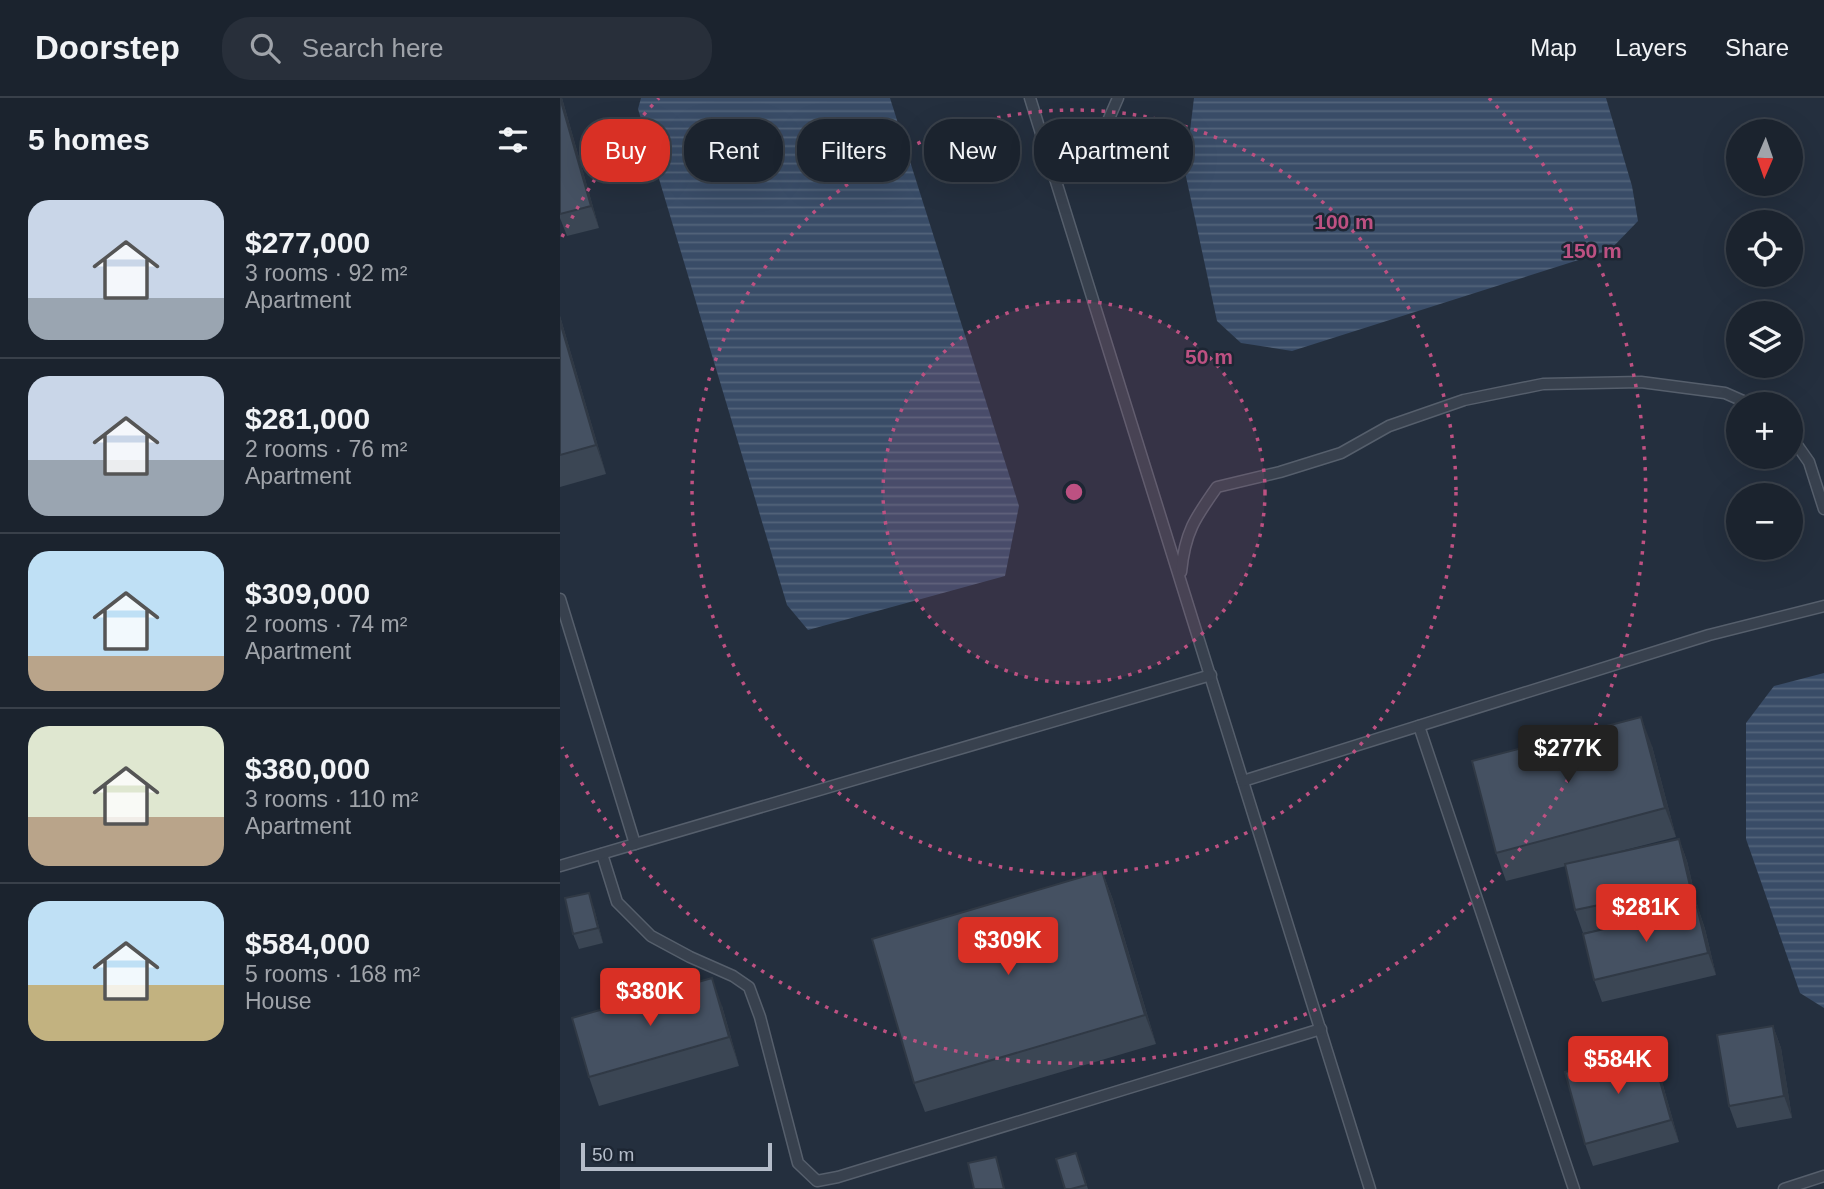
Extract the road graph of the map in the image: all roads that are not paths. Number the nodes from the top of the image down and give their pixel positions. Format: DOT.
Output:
graph roads {
  1 [pos="1030,98"];
  2 [pos="1118,98"];
  3 [pos="1036,119"];
  4 [pos="1109,119"];
  5 [pos="1056,182"];
  6 [pos="1726,393"];
  7 [pos="1803,453"];
  8 [pos="1824,509"];
  9 [pos="1180,578"];
  10 [pos="560,599"];
  11 [pos="1824,606"];
  12 [pos="1211,675"];
  13 [pos="1419,726"];
  14 [pos="1243,781"];
  15 [pos="635,844"];
  16 [pos="602,854"];
  17 [pos="560,866"];
  18 [pos="1321,1029"];
  19 [pos="1824,1176"];
  20 [pos="816,1185"];
  21 [pos="1370,1189"];
  22 [pos="1574,1189"];
  23 [pos="1784,1189"];
  1 -- 3 [label="lane"];
  2 -- 4 [label="lane"];
  5 -- 9 [label="lane"];
  6 -- 9 [label="lane"];
  7 -- 8 [label="lane"];
  9 -- 12 [label="lane"];
  10 -- 15 [label="lane"];
  11 -- 13 [label="lane"];
  12 -- 14 [label="lane"];
  12 -- 15 [label="lane"];
  13 -- 14 [label="lane"];
  13 -- 22 [label="lane"];
  14 -- 18 [label="lane"];
  15 -- 16 [label="lane"];
  16 -- 17 [label="lane"];
  16 -- 20 [label="lane"];
  18 -- 20 [label="lane"];
  18 -- 21 [label="lane"];
  19 -- 23 [label="lane"];
}
